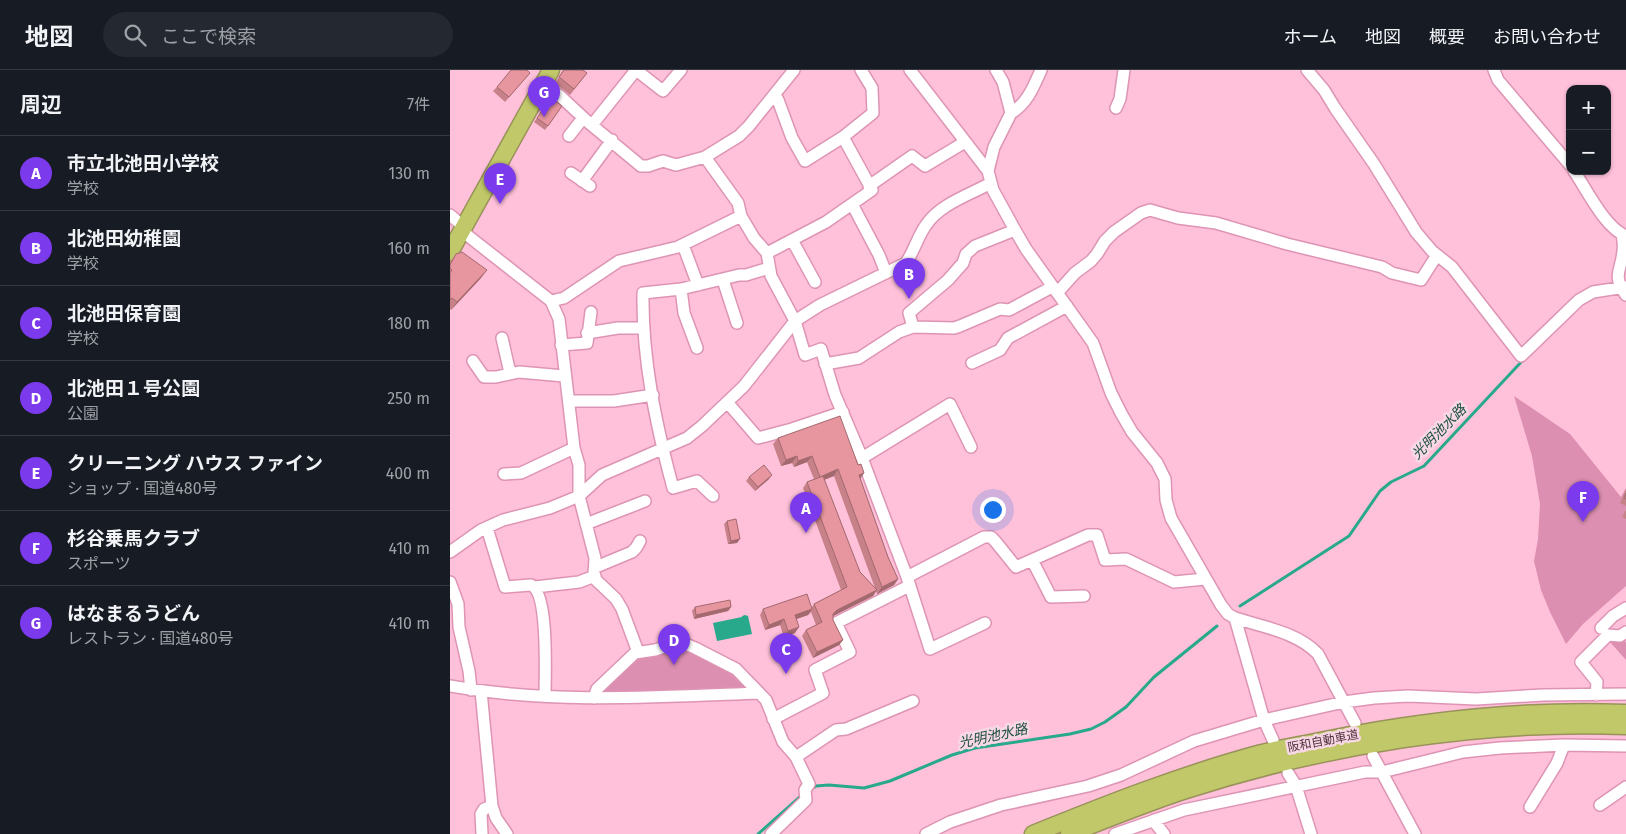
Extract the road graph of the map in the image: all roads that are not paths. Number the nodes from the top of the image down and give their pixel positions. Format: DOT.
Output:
graph roads {
  1 [pos="680,70"];
  2 [pos="794,70"];
  3 [pos="861,70"];
  4 [pos="910,70"];
  5 [pos="996,70"];
  6 [pos="1041,70"];
  7 [pos="1124,70"];
  8 [pos="1307,70"];
  9 [pos="1494,70"];
  10 [pos="547,77"];
  11 [pos="775,96"];
  12 [pos="1116,108"];
  13 [pos="1011,113"];
  14 [pos="588,121"];
  15 [pos="569,136"];
  16 [pos="843,137"];
  17 [pos="612,140"];
  18 [pos="965,142"];
  19 [pos="705,157"];
  20 [pos="1566,160"];
  21 [pos="988,171"];
  22 [pos="570,173"];
  23 [pos="1577,175"];
  24 [pos="991,184"];
  25 [pos="869,186"];
  26 [pos="852,204"];
  27 [pos="450,215"];
  28 [pos="741,216"];
  29 [pos="464,227"];
  30 [pos="1014,230"];
  31 [pos="1624,235"];
  32 [pos="792,240"];
  33 [pos="683,245"];
  34 [pos="450,252"];
  35 [pos="767,254"];
  36 [pos="1437,254"];
  37 [pos="769,268"];
  38 [pos="886,273"];
  39 [pos="723,280"];
  40 [pos="815,282"];
  41 [pos="698,285"];
  42 [pos="681,289"];
  43 [pos="1054,290"];
  44 [pos="1624,290"];
  45 [pos="551,301"];
  46 [pos="1067,306"];
  47 [pos="591,312"];
  48 [pos="795,321"];
  49 [pos="737,323"];
  50 [pos="642,328"];
  51 [pos="913,328"];
  52 [pos="587,333"];
  53 [pos="502,338"];
  54 [pos="561,345"];
  55 [pos="697,348"];
  56 [pos="473,361"];
  57 [pos="972,363"];
  58 [pos="825,364"];
  59 [pos="510,373"];
  60 [pos="564,376"];
  61 [pos="653,395"];
  62 [pos="569,401"];
  63 [pos="727,402"];
  64 [pos="843,412"];
  65 [pos="970,447"];
  66 [pos="574,448"];
  67 [pos="662,448"];
  68 [pos="862,458"];
  69 [pos="504,474"];
  70 [pos="579,496"];
  71 [pos="713,496"];
  72 [pos="645,501"];
  73 [pos="586,524"];
  74 [pos="487,528"];
  75 [pos="640,541"];
  76 [pos="450,552"];
  77 [pos="1032,560"];
  78 [pos="595,571"];
  79 [pos="1205,579"];
  80 [pos="450,582"];
  81 [pos="908,582"];
  82 [pos="535,586"];
  83 [pos="1084,596"];
  84 [pos="1626,608"];
  85 [pos="1235,618"];
  86 [pos="984,624"];
  87 [pos="1601,628"];
  88 [pos="1626,632"];
  89 [pos="638,652"];
  90 [pos="450,686"];
  91 [pos="476,691"];
  92 [pos="759,693"];
  93 [pos="1596,694"];
  94 [pos="1626,694"];
  95 [pos="546,696"];
  96 [pos="594,698"];
  97 [pos="913,701"];
  98 [pos="1344,702"];
  99 [pos="1626,712"];
  100 [pos="773,719"];
  101 [pos="1264,720"];
  102 [pos="1354,723"];
  103 [pos="1626,726"];
  104 [pos="1273,740"];
  105 [pos="1564,745"];
  106 [pos="1626,746"];
  107 [pos="1373,756"];
  108 [pos="796,757"];
  109 [pos="1382,772"];
  110 [pos="1288,773"];
  111 [pos="1296,786"];
  112 [pos="1626,787"];
  113 [pos="1606,804"];
  114 [pos="492,806"];
  115 [pos="1530,807"];
  116 [pos="1154,820"];
  117 [pos="482,834"];
  118 [pos="507,834"];
  119 [pos="771,834"];
  120 [pos="927,834"];
  121 [pos="1034,834"];
  122 [pos="1069,834"];
  123 [pos="1116,834"];
  124 [pos="1164,834"];
  125 [pos="1311,834"];
  126 [pos="1415,834"];
  1 -- 14 [label="street"];
  2 -- 11 [label="street"];
  3 -- 16 [label="street"];
  4 -- 18 [label="street"];
  5 -- 13 [label="street"];
  6 -- 13 [label="street"];
  7 -- 12 [label="street"];
  8 -- 36 [label="street"];
  9 -- 20 [label="street"];
  10 -- 14 [label="street"];
  10 -- 29 [label="highway"];
  11 -- 16 [label="street"];
  11 -- 19 [label="street"];
  13 -- 21 [label="street"];
  14 -- 15 [label="street"];
  14 -- 17 [label="street"];
  16 -- 25 [label="street"];
  17 -- 19 [label="street"];
  17 -- 22 [label="street"];
  18 -- 21 [label="street"];
  18 -- 25 [label="street"];
  19 -- 28 [label="street"];
  21 -- 24 [label="street"];
  23 -- 31 [label="street"];
  24 -- 30 [label="street"];
  24 -- 38 [label="street"];
  25 -- 26 [label="street"];
  26 -- 32 [label="street"];
  26 -- 38 [label="street"];
  27 -- 29 [label="street"];
  28 -- 33 [label="street"];
  28 -- 35 [label="street"];
  29 -- 34 [label="highway"];
  29 -- 45 [label="street"];
  30 -- 43 [label="street"];
  30 -- 51 [label="street"];
  31 -- 44 [label="street"];
  32 -- 35 [label="street"];
  32 -- 40 [label="street"];
  33 -- 41 [label="street"];
  33 -- 45 [label="street"];
  35 -- 37 [label="street"];
  36 -- 43 [label="street"];
  36 -- 44 [label="street"];
  37 -- 39 [label="street"];
  37 -- 48 [label="street"];
  38 -- 48 [label="street"];
  39 -- 41 [label="street"];
  39 -- 49 [label="street"];
  41 -- 42 [label="street"];
  42 -- 50 [label="street"];
  42 -- 55 [label="street"];
  43 -- 46 [label="street"];
  43 -- 51 [label="street"];
  45 -- 54 [label="street"];
  46 -- 57 [label="street"];
  46 -- 79 [label="street"];
  47 -- 52 [label="street"];
  48 -- 58 [label="street"];
  48 -- 63 [label="street"];
  50 -- 52 [label="street"];
  50 -- 61 [label="street"];
  51 -- 58 [label="street"];
  52 -- 54 [label="street"];
  53 -- 59 [label="street"];
  54 -- 60 [label="street"];
  56 -- 59 [label="street"];
  58 -- 64 [label="street"];
  59 -- 60 [label="street"];
  60 -- 62 [label="street"];
  61 -- 62 [label="street"];
  61 -- 67 [label="street"];
  62 -- 66 [label="street"];
  63 -- 64 [label="street"];
  63 -- 67 [label="street"];
  64 -- 68 [label="street"];
  65 -- 68 [label="street"];
  66 -- 69 [label="street"];
  66 -- 70 [label="street"];
  67 -- 70 [label="street"];
  67 -- 71 [label="street"];
  68 -- 81 [label="street"];
  70 -- 73 [label="street"];
  70 -- 74 [label="street"];
  72 -- 73 [label="street"];
  73 -- 78 [label="street"];
  74 -- 76 [label="street"];
  74 -- 82 [label="street"];
  75 -- 78 [label="street"];
  77 -- 79 [label="street"];
  77 -- 81 [label="street"];
  77 -- 83 [label="street"];
  78 -- 82 [label="street"];
  78 -- 89 [label="street"];
  79 -- 85 [label="street"];
  80 -- 91 [label="street"];
  81 -- 86 [label="street"];
  81 -- 100 [label="street"];
  82 -- 95 [label="street"];
  84 -- 87 [label="street"];
  85 -- 98 [label="street"];
  85 -- 101 [label="street"];
  87 -- 88 [label="street"];
  87 -- 93 [label="street"];
  89 -- 92 [label="street"];
  89 -- 96 [label="street"];
  90 -- 91 [label="street"];
  91 -- 95 [label="street"];
  91 -- 114 [label="street"];
  92 -- 96 [label="street"];
  92 -- 100 [label="street"];
  93 -- 94 [label="street"];
  93 -- 98 [label="street"];
  95 -- 96 [label="street"];
  97 -- 108 [label="street"];
  98 -- 101 [label="street"];
  98 -- 102 [label="street"];
  99 -- 121 [label="highway, 阪和自動車道"];
  100 -- 108 [label="street"];
  101 -- 104 [label="street"];
  101 -- 120 [label="street"];
  103 -- 122 [label="highway, 阪和自動車道"];
  105 -- 106 [label="street"];
  105 -- 109 [label="street"];
  105 -- 115 [label="street"];
  107 -- 109 [label="street"];
  108 -- 119 [label="street"];
  109 -- 111 [label="street"];
  109 -- 126 [label="street"];
  110 -- 111 [label="street"];
  111 -- 116 [label="street"];
  111 -- 125 [label="street"];
  112 -- 113 [label="street"];
  114 -- 117 [label="street"];
  114 -- 118 [label="street"];
  116 -- 123 [label="street"];
  116 -- 124 [label="street"];
}
